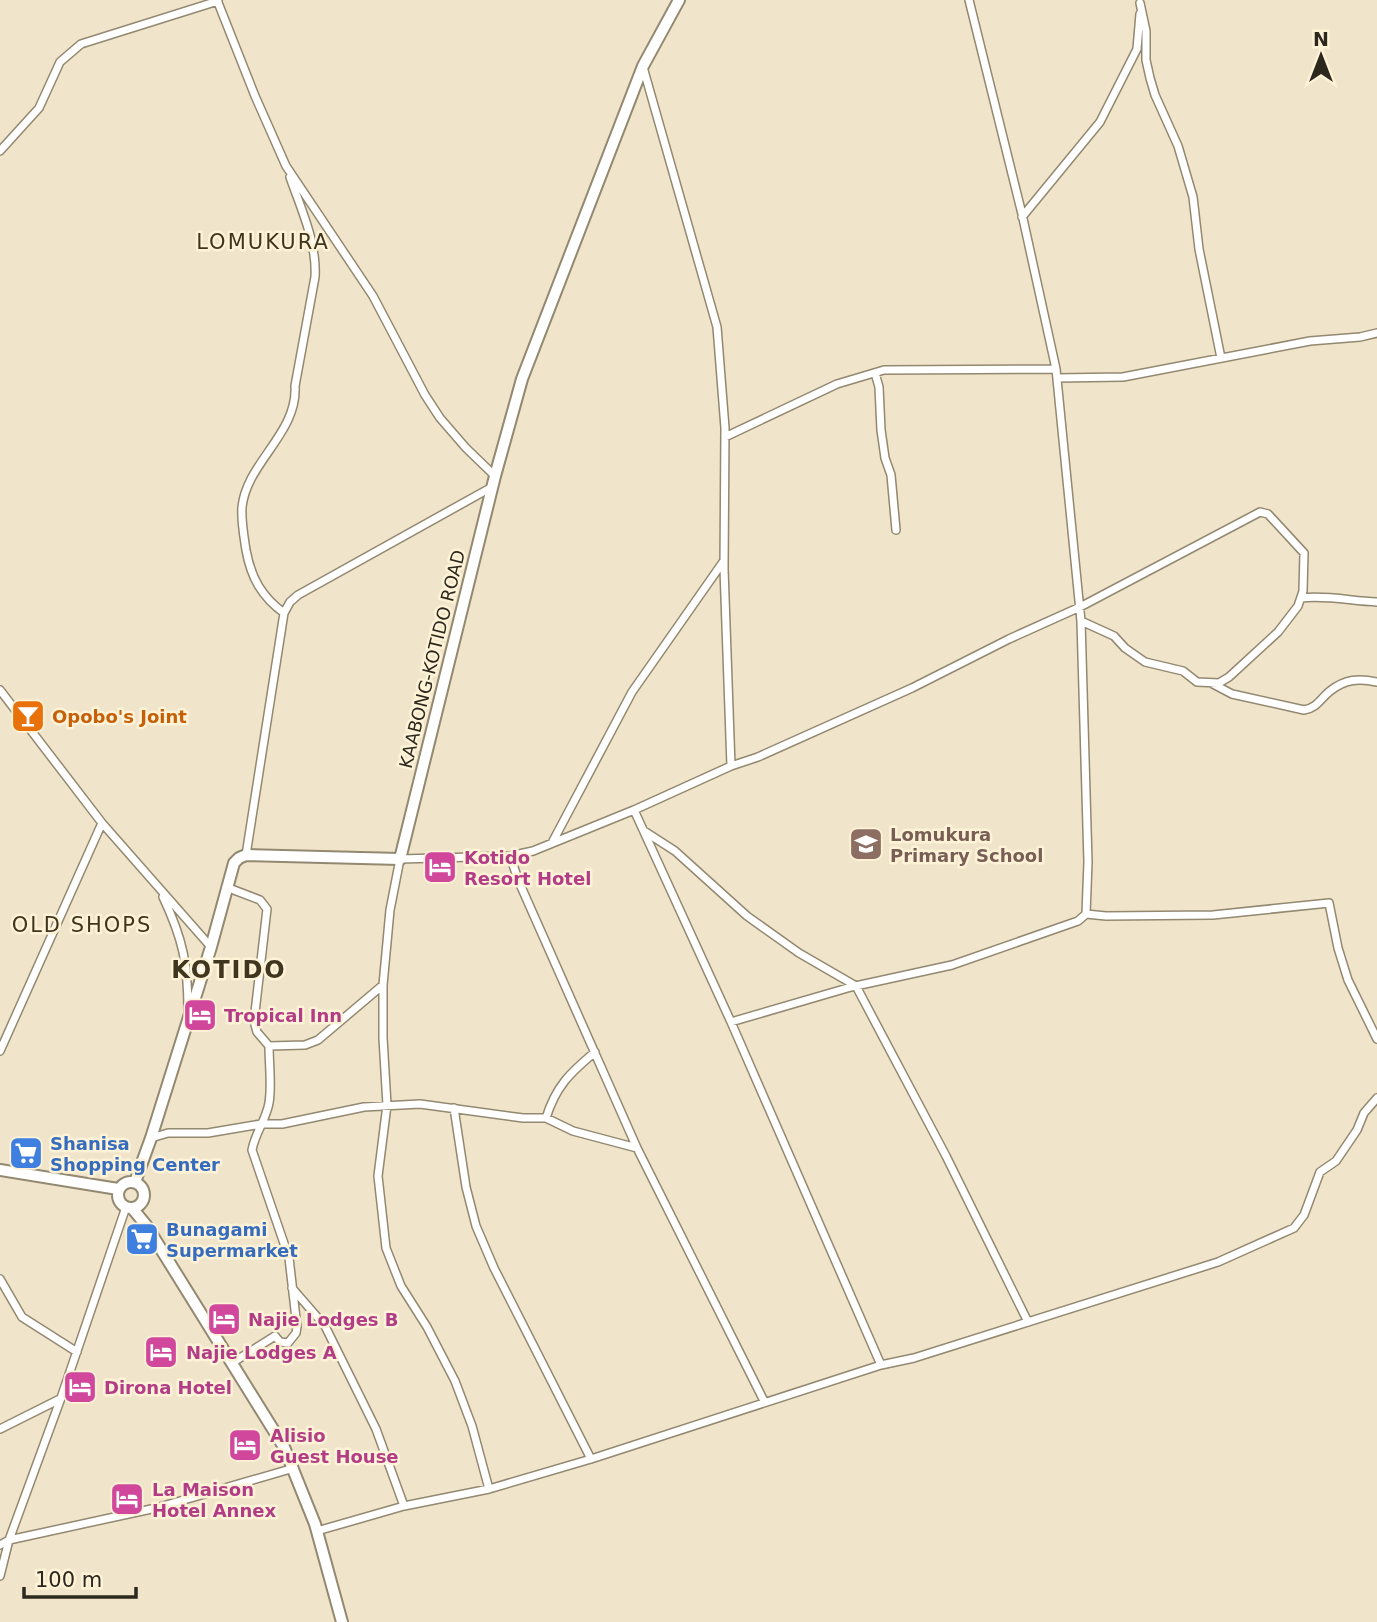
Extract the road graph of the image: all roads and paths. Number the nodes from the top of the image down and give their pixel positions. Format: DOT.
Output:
graph roads {
  1 [pos="218,0"];
  2 [pos="679,0"];
  3 [pos="970,0"];
  4 [pos="1140,1"];
  5 [pos="643,66"];
  6 [pos="0,151"];
  7 [pos="286,166"];
  8 [pos="1022,217"];
  9 [pos="1377,333"];
  10 [pos="1221,358"];
  11 [pos="1056,369"];
  12 [pos="875,373"];
  13 [pos="1057,378"];
  14 [pos="725,438"];
  15 [pos="494,482"];
  16 [pos="896,530"];
  17 [pos="724,560"];
  18 [pos="1301,598"];
  19 [pos="1377,602"];
  20 [pos="1080,607"];
  21 [pos="284,613"];
  22 [pos="1082,621"];
  23 [pos="1377,682"];
  24 [pos="1213,683"];
  25 [pos="0,690"];
  26 [pos="4,701"];
  27 [pos="731,766"];
  28 [pos="634,810"];
  29 [pos="102,823"];
  30 [pos="644,831"];
  31 [pos="553,842"];
  32 [pos="246,855"];
  33 [pos="510,856"];
  34 [pos="400,859"];
  35 [pos="158,887"];
  36 [pos="226,887"];
  37 [pos="1086,914"];
  38 [pos="211,947"];
  39 [pos="383,985"];
  40 [pos="856,986"];
  41 [pos="188,1017"];
  42 [pos="731,1022"];
  43 [pos="1377,1039"];
  44 [pos="269,1046"];
  45 [pos="0,1051"];
  46 [pos="595,1052"];
  47 [pos="1377,1098"];
  48 [pos="387,1105"];
  49 [pos="454,1108"];
  50 [pos="546,1118"];
  51 [pos="261,1124"];
  52 [pos="151,1138"];
  53 [pos="637,1148"];
  54 [pos="0,1170"];
  55 [pos="135,1182"];
  56 [pos="118,1189"];
  57 [pos="133,1206"];
  58 [pos="0,1279"];
  59 [pos="292,1287"];
  60 [pos="1028,1322"];
  61 [pos="77,1352"];
  62 [pos="232,1363"];
  63 [pos="881,1365"];
  64 [pos="61,1398"];
  65 [pos="764,1401"];
  66 [pos="0,1429"];
  67 [pos="591,1459"];
  68 [pos="294,1468"];
  69 [pos="489,1489"];
  70 [pos="404,1506"];
  71 [pos="317,1531"];
  72 [pos="9,1540"];
  73 [pos="0,1545"];
  74 [pos="0,1576"];
  75 [pos="342,1622"];
  1 -- 6 [label="street"];
  1 -- 7 [label="street"];
  2 -- 5 [label="street, KAABONG-KOTIDO ROAD"];
  3 -- 8 [label="street"];
  4 -- 8 [label="street"];
  4 -- 10 [label="street"];
  5 -- 14 [label="street"];
  5 -- 15 [label="street, KAABONG-KOTIDO ROAD"];
  7 -- 15 [label="street"];
  7 -- 21 [label="street"];
  8 -- 11 [label="street"];
  9 -- 10 [label="street"];
  10 -- 13 [label="street"];
  11 -- 12 [label="street"];
  11 -- 13 [label="street"];
  12 -- 14 [label="street"];
  12 -- 16 [label="street"];
  13 -- 20 [label="street"];
  14 -- 17 [label="street"];
  15 -- 21 [label="street"];
  15 -- 34 [label="street, KAABONG-KOTIDO ROAD"];
  17 -- 27 [label="street"];
  17 -- 31 [label="street"];
  18 -- 19 [label="street"];
  18 -- 20 [label="street"];
  18 -- 24 [label="street"];
  20 -- 22 [label="street"];
  20 -- 27 [label="street"];
  21 -- 32 [label="street"];
  22 -- 24 [label="street"];
  22 -- 37 [label="street"];
  23 -- 24 [label="street"];
  25 -- 26 [label="street"];
  26 -- 29 [label="street"];
  27 -- 28 [label="street"];
  28 -- 30 [label="street"];
  28 -- 31 [label="street"];
  29 -- 35 [label="street"];
  29 -- 45 [label="street"];
  30 -- 40 [label="street"];
  30 -- 42 [label="street"];
  31 -- 33 [label="street"];
  32 -- 34 [label="street"];
  32 -- 36 [label="street"];
  33 -- 34 [label="street"];
  33 -- 46 [label="street"];
  34 -- 39 [label="street"];
  35 -- 38 [label="street"];
  35 -- 41 [label="street"];
  36 -- 38 [label="street"];
  36 -- 44 [label="street"];
  37 -- 40 [label="street"];
  37 -- 43 [label="street"];
  38 -- 41 [label="street"];
  39 -- 44 [label="street"];
  39 -- 48 [label="street"];
  40 -- 42 [label="street"];
  40 -- 60 [label="street"];
  41 -- 52 [label="street"];
  42 -- 63 [label="street"];
  44 -- 51 [label="street"];
  46 -- 50 [label="street"];
  46 -- 53 [label="street"];
  47 -- 60 [label="street"];
  48 -- 49 [label="street"];
  48 -- 51 [label="street"];
  48 -- 69 [label="street"];
  49 -- 50 [label="street"];
  49 -- 67 [label="street"];
  50 -- 53 [label="street"];
  51 -- 52 [label="street"];
  51 -- 59 [label="street"];
  52 -- 55 [label="street"];
  53 -- 65 [label="street"];
  54 -- 56 [label="street"];
  55 -- 56 [label="street"];
  55 -- 57 [label="street"];
  56 -- 57 [label="street"];
  57 -- 61 [label="street"];
  57 -- 62 [label="street"];
  58 -- 61 [label="street"];
  59 -- 62 [label="street"];
  59 -- 70 [label="street"];
  60 -- 63 [label="street"];
  61 -- 64 [label="street"];
  62 -- 68 [label="street"];
  63 -- 65 [label="street"];
  64 -- 66 [label="street"];
  64 -- 72 [label="street"];
  65 -- 67 [label="street"];
  67 -- 69 [label="street"];
  68 -- 71 [label="street"];
  68 -- 72 [label="street"];
  69 -- 70 [label="street"];
  70 -- 71 [label="street"];
  71 -- 75 [label="street"];
  72 -- 73 [label="street"];
  72 -- 74 [label="street"];
}
